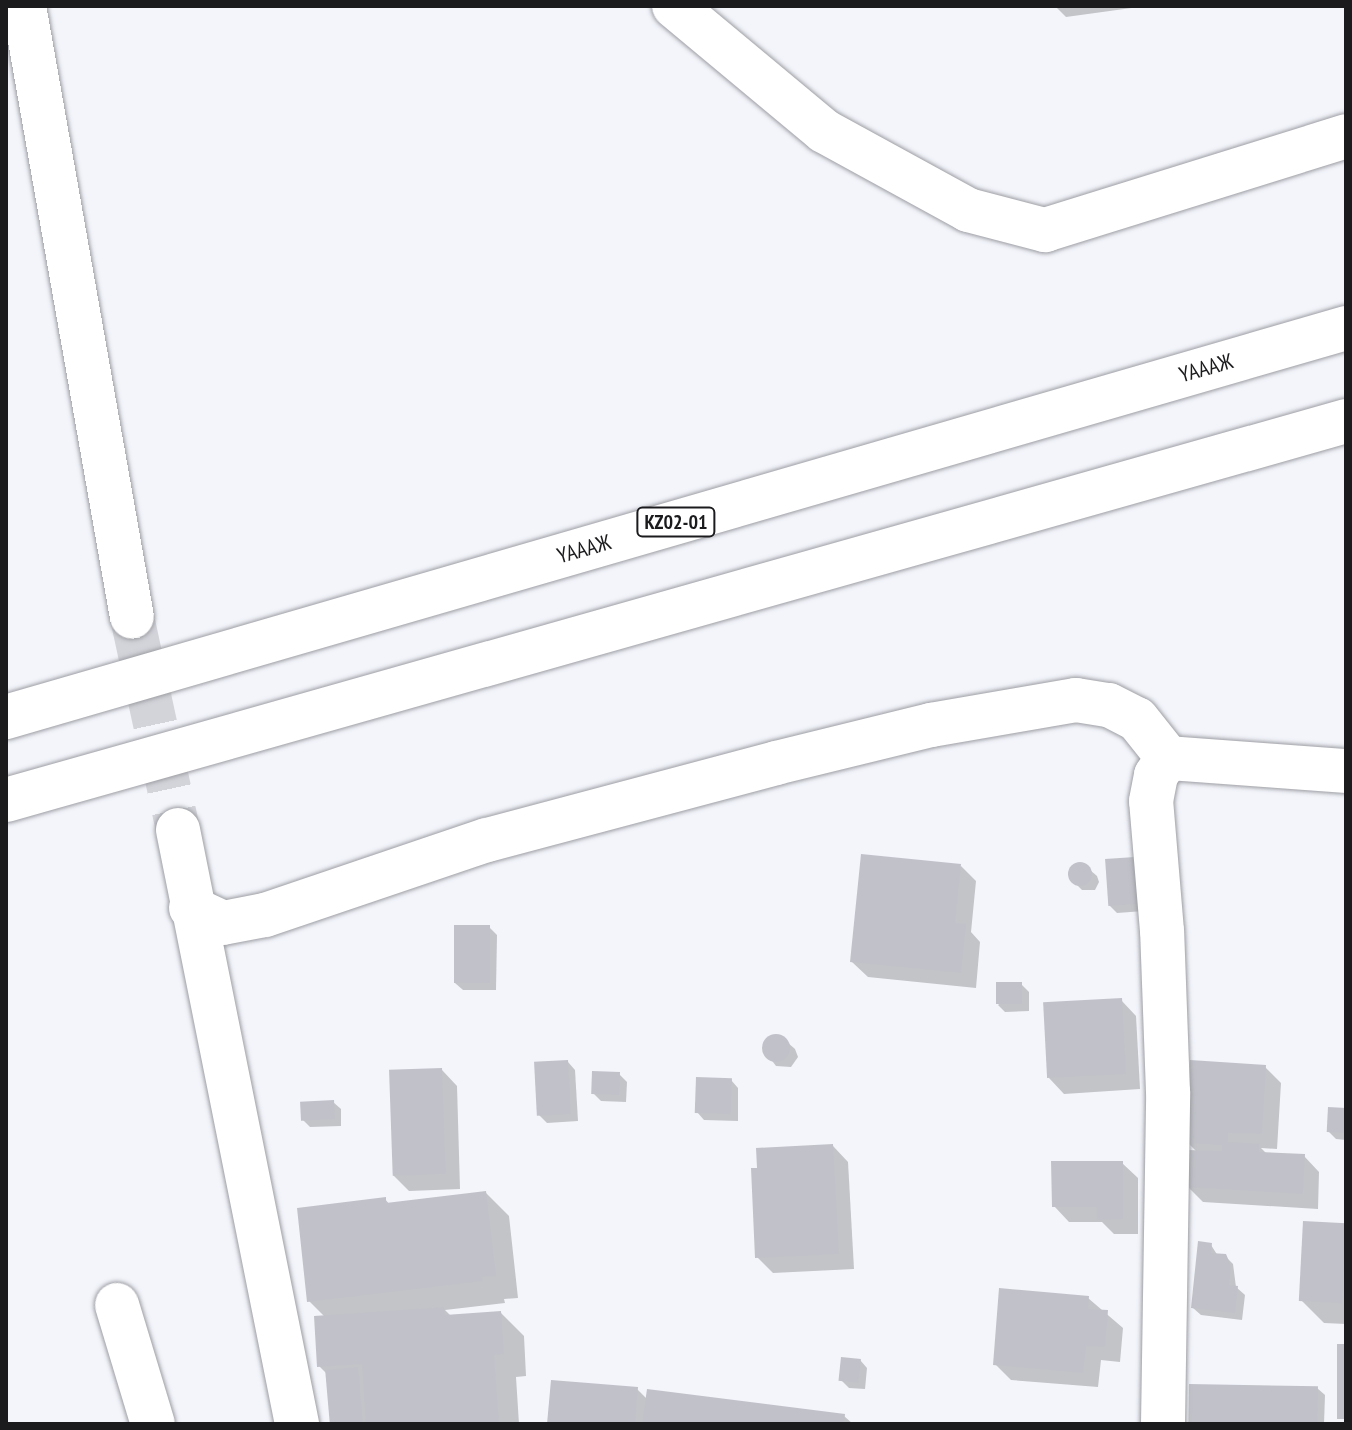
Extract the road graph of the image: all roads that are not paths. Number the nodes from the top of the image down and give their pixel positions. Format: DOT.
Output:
graph roads {
  1 [pos="24,6"];
  2 [pos="674,6"];
  3 [pos="1346,136"];
  4 [pos="1346,328"];
  5 [pos="1346,421"];
  6 [pos="132,617"];
  7 [pos="6,717"];
  8 [pos="1168,758"];
  9 [pos="1345,768"];
  10 [pos="6,800"];
  11 [pos="178,830"];
  12 [pos="191,908"];
  13 [pos="117,1305"];
  14 [pos="153,1424"];
  15 [pos="297,1424"];
  16 [pos="1163,1424"];
  1 -- 6 [label="main road"];
  2 -- 3 [label="main road"];
  4 -- 7 [label="main road, ҮАААЖ / KZ02-01"];
  5 -- 10 [label="main road"];
  8 -- 9 [label="main road"];
  8 -- 12 [label="main road"];
  8 -- 16 [label="main road"];
  11 -- 12 [label="main road"];
  12 -- 15 [label="main road"];
  13 -- 14 [label="main road"];
}
